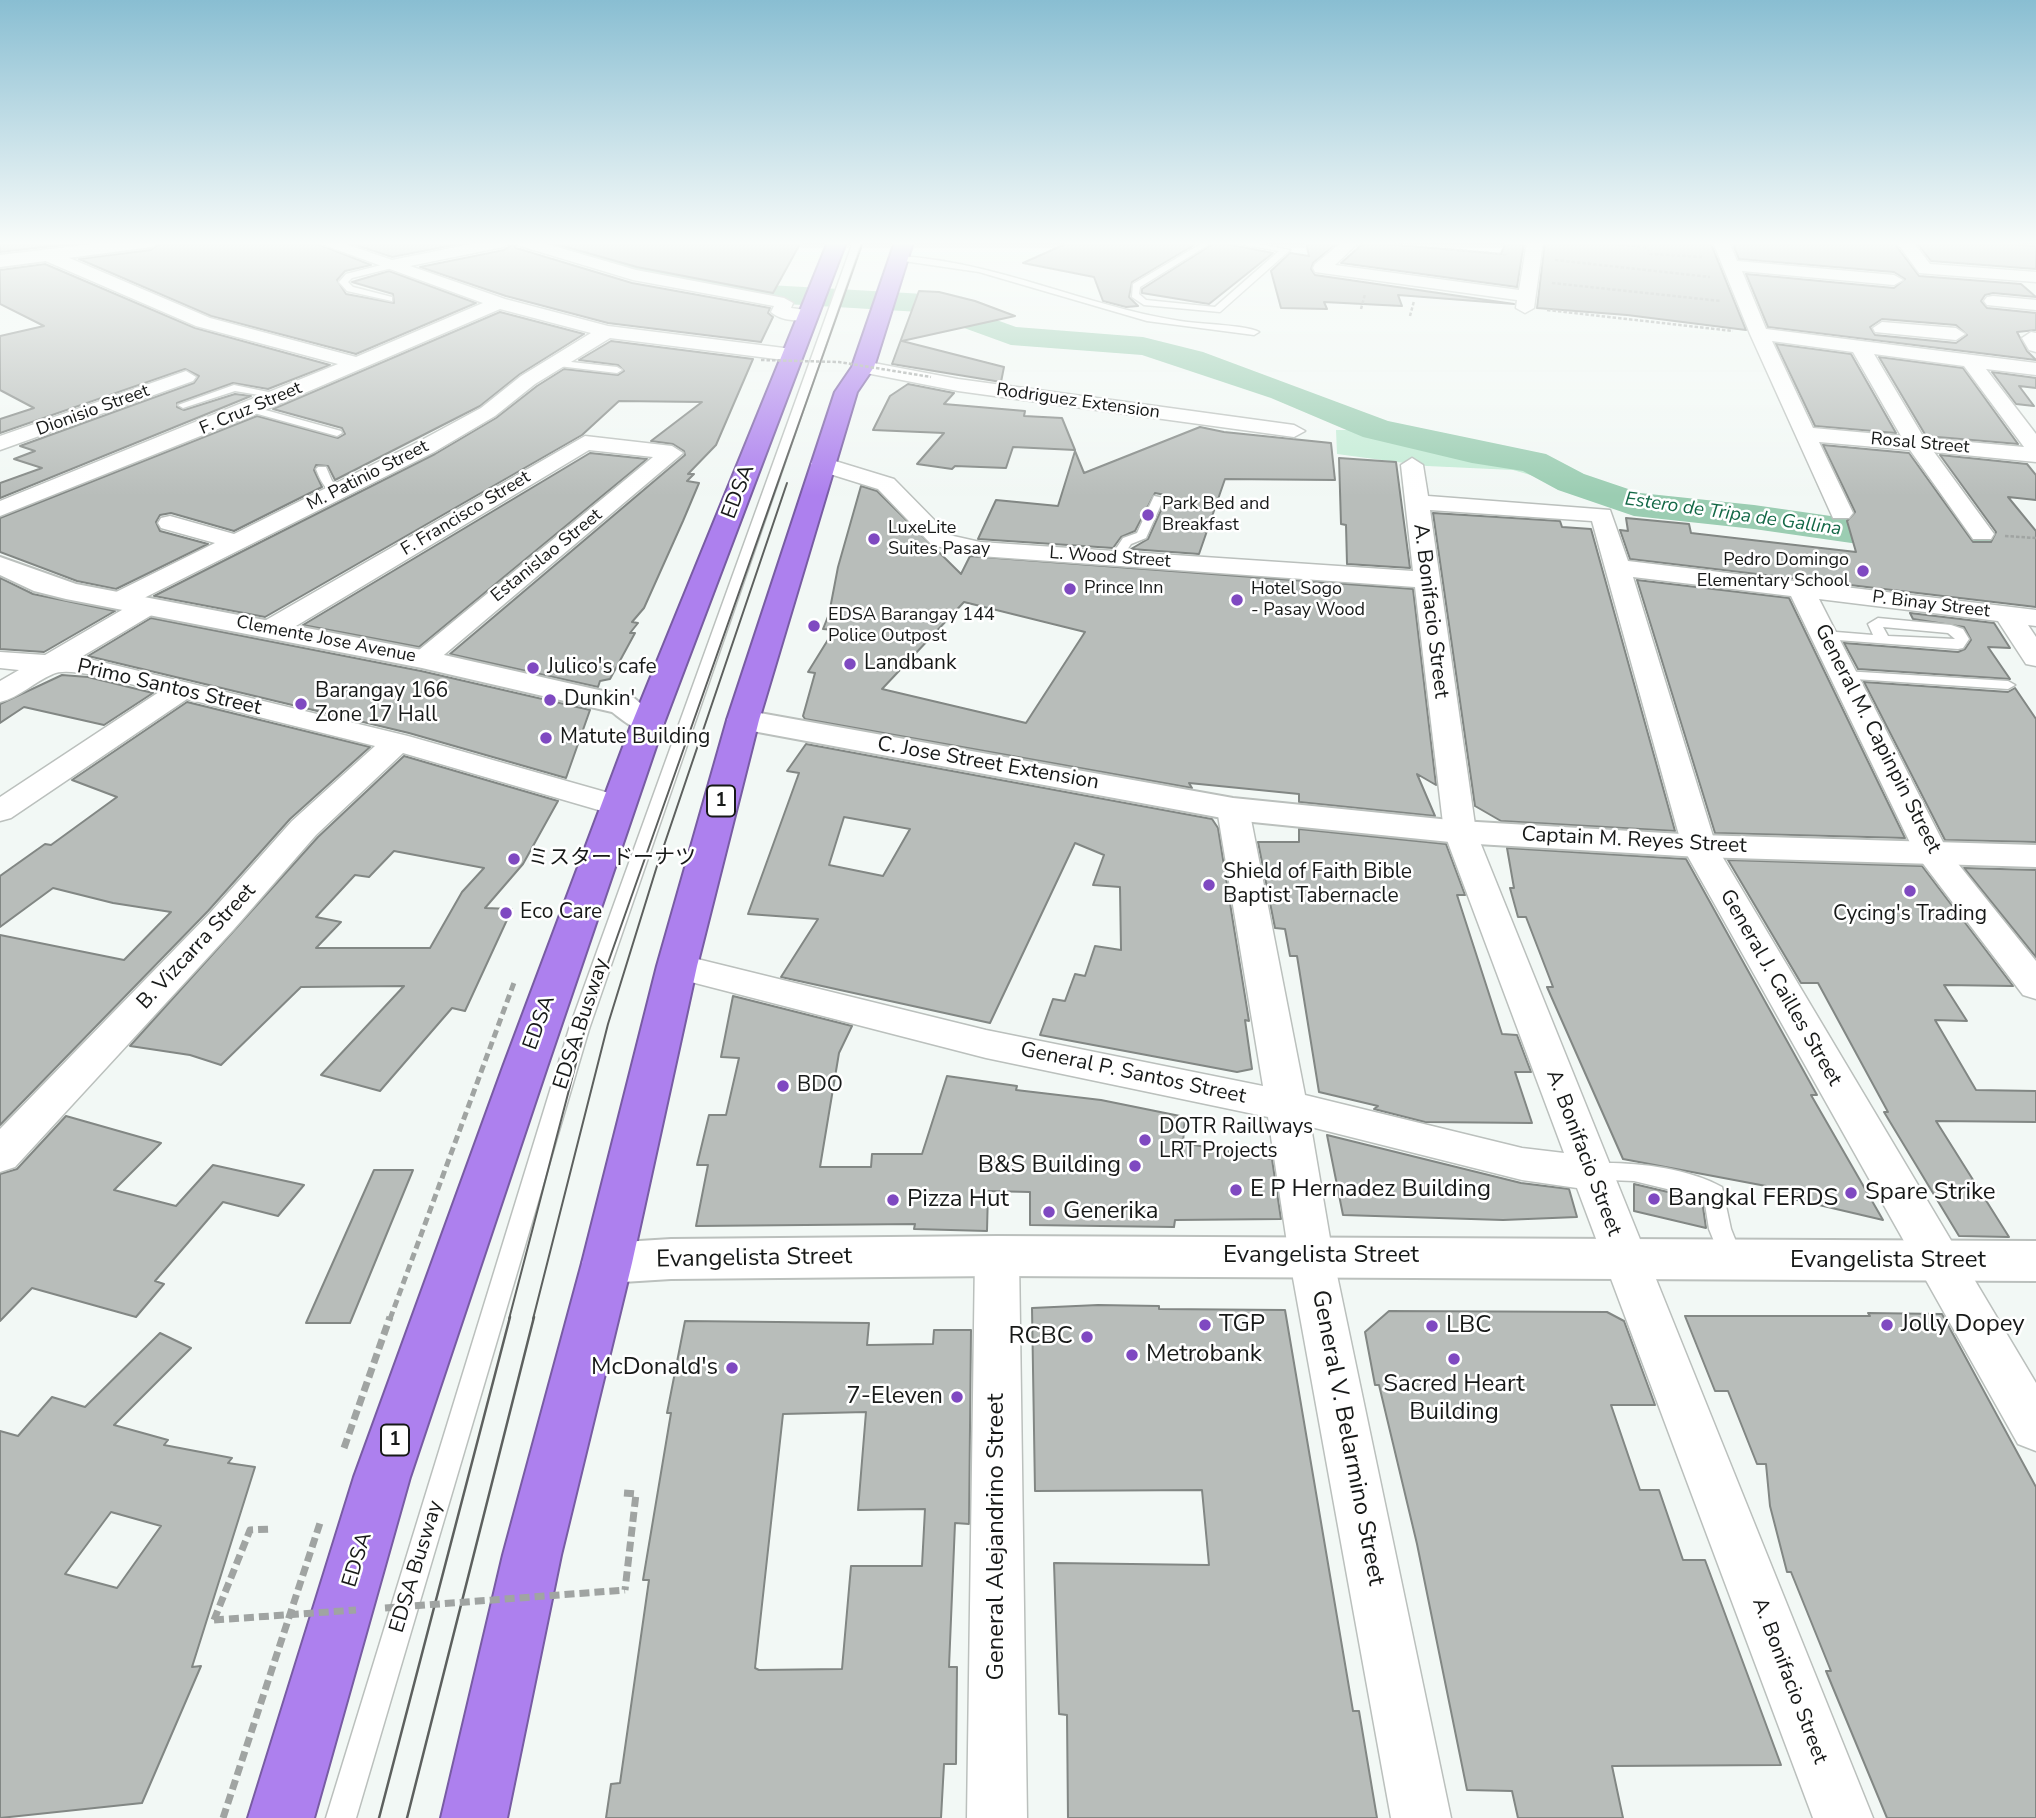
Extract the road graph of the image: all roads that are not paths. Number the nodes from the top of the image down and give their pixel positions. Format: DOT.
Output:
graph roads {
  1 [pos="224,327"];
  2 [pos="444,327"];
  3 [pos="588,327"];
  4 [pos="808,327"];
  5 [pos="811,327"];
  6 [pos="855,327"];
  7 [pos="877,327"];
  8 [pos="1185,327"];
  9 [pos="1756,327"];
  10 [pos="607,332"];
  11 [pos="1254,332"];
  12 [pos="1759,334"];
  13 [pos="1956,334"];
  14 [pos="2036,339"];
  15 [pos="2036,346"];
  16 [pos="1861,348"];
  17 [pos="1890,352"];
  18 [pos="792,355"];
  19 [pos="1971,362"];
  20 [pos="553,363"];
  21 [pos="359,364"];
  22 [pos="2036,369"];
  23 [pos="617,370"];
  24 [pos="186,377"];
  25 [pos="854,379"];
  26 [pos="283,396"];
  27 [pos="183,405"];
  28 [pos="251,409"];
  29 [pos="1294,431"];
  30 [pos="337,433"];
  31 [pos="1804,434"];
  32 [pos="0,443"];
  33 [pos="1916,443"];
  34 [pos="2036,449"];
  35 [pos="671,453"];
  36 [pos="2036,455"];
  37 [pos="822,464"];
  38 [pos="1412,465"];
  39 [pos="322,469"];
  40 [pos="338,491"];
  41 [pos="1158,498"];
  42 [pos="1417,502"];
  43 [pos="0,509"];
  44 [pos="1841,513"];
  45 [pos="170,523"];
  46 [pos="1982,534"];
  47 [pos="237,542"];
  48 [pos="1115,559"];
  49 [pos="0,565"];
  50 [pos="1616,567"];
  51 [pos="1425,580"];
  52 [pos="1800,588"];
  53 [pos="133,604"];
  54 [pos="2007,614"];
  55 [pos="2036,618"];
  56 [pos="271,629"];
  57 [pos="1824,635"];
  58 [pos="1883,640"];
  59 [pos="2036,658"];
  60 [pos="422,659"];
  61 [pos="0,660"];
  62 [pos="49,663"];
  63 [pos="1844,676"];
  64 [pos="2008,685"];
  65 [pos="182,689"];
  66 [pos="0,693"];
  67 [pos="743,720"];
  68 [pos="648,723"];
  69 [pos="397,742"];
  70 [pos="619,806"];
  71 [pos="1233,809"];
  72 [pos="0,811"];
  73 [pos="1460,832"];
  74 [pos="1699,846"];
  75 [pos="1932,853"];
  76 [pos="2036,856"];
  77 [pos="677,966"];
  78 [pos="2036,986"];
  79 [pos="1287,1105"];
  80 [pos="0,1156"];
  81 [pos="1590,1173"];
  82 [pos="997,1256"];
  83 [pos="1311,1256"];
  84 [pos="1624,1258"];
  85 [pos="1732,1259"];
  86 [pos="2036,1261"];
  87 [pos="1962,1262"];
  88 [pos="607,1263"];
  89 [pos="2036,1282"];
  90 [pos="2036,1428"];
  91 [pos="281,1818"];
  92 [pos="341,1818"];
  93 [pos="474,1818"];
  94 [pos="997,1818"];
  95 [pos="1422,1818"];
  96 [pos="1843,1818"];
  1 -- 21 [label="street"];
  2 -- 21 [label="street, F. Cruz Street"];
  3 -- 10 [label="street"];
  4 -- 18 [label="highway, EDSA / 1"];
  5 -- 92 [label="lane, EDSA Busway"];
  6 -- 25 [label="highway"];
  7 -- 25 [label="highway, 1"];
  8 -- 11 [label="lane"];
  9 -- 12 [label="street"];
  10 -- 18 [label="street"];
  10 -- 20 [label="street, M. Patinio Street"];
  12 -- 16 [label="street"];
  12 -- 31 [label="street"];
  13 -- 17 [label="street"];
  14 -- 15 [label="street"];
  16 -- 17 [label="street"];
  16 -- 33 [label="street"];
  17 -- 19 [label="street"];
  18 -- 68 [label="highway, EDSA / 1"];
  19 -- 22 [label="street"];
  19 -- 34 [label="street"];
  20 -- 23 [label="lane"];
  20 -- 40 [label="street, M. Patinio Street"];
  21 -- 26 [label="street, F. Cruz Street"];
  24 -- 32 [label="street, Dionisio Street"];
  25 -- 29 [label="street, Rodriguez Extension"];
  25 -- 37 [label="highway, 1"];
  26 -- 27 [label="lane"];
  26 -- 28 [label="street, F. Cruz Street"];
  28 -- 30 [label="lane"];
  28 -- 43 [label="street, F. Cruz Street"];
  31 -- 33 [label="street, Rosal Street"];
  31 -- 44 [label="street"];
  33 -- 36 [label="street, Rosal Street"];
  33 -- 46 [label="street"];
  35 -- 56 [label="street, F. Francisco Street"];
  35 -- 60 [label="street, Estanislao Street"];
  37 -- 48 [label="street, L. Wood Street"];
  37 -- 67 [label="highway, 1"];
  38 -- 42 [label="street, A. Bonifacio Street"];
  39 -- 40 [label="lane"];
  40 -- 47 [label="street, M. Patinio Street"];
  41 -- 48 [label="lane"];
  42 -- 50 [label="street, General J. Cailles Street"];
  42 -- 51 [label="street, A. Bonifacio Street"];
  45 -- 47 [label="street"];
  47 -- 53 [label="street, M. Patinio Street"];
  48 -- 51 [label="street, L. Wood Street"];
  49 -- 53 [label="street, Clemente Jose Avenue"];
  50 -- 52 [label="street, P. Binay Street"];
  50 -- 74 [label="street, General J. Cailles Street"];
  51 -- 73 [label="street, A. Bonifacio Street"];
  52 -- 54 [label="street, P. Binay Street"];
  52 -- 57 [label="street, General M. Capinpin Street"];
  53 -- 56 [label="street, Clemente Jose Avenue"];
  53 -- 62 [label="street, M. Patinio Street"];
  54 -- 55 [label="street, P. Binay Street"];
  54 -- 59 [label="street"];
  56 -- 60 [label="street, Clemente Jose Avenue"];
  57 -- 58 [label="lane"];
  57 -- 63 [label="street, General M. Capinpin Street"];
  58 -- 58 [label="lane"];
  60 -- 68 [label="street, Clemente Jose Avenue"];
  61 -- 62 [label="street, Primo Santos Street"];
  62 -- 65 [label="street, Primo Santos Street"];
  62 -- 66 [label="street, M. Patinio Street"];
  63 -- 64 [label="lane"];
  63 -- 75 [label="street, General M. Capinpin Street"];
  65 -- 69 [label="street, Primo Santos Street"];
  65 -- 72 [label="street"];
  67 -- 71 [label="street, C. Jose Street Extension"];
  67 -- 77 [label="highway, 1"];
  68 -- 70 [label="highway, EDSA / 1"];
  69 -- 70 [label="street, Primo Santos Street"];
  69 -- 80 [label="street, B. Vizcarra Street"];
  70 -- 91 [label="highway, EDSA / 1"];
  71 -- 73 [label="street, Captain M. Reyes Street"];
  71 -- 79 [label="street, General V. Belarmino Street"];
  73 -- 74 [label="street, Captain M. Reyes Street"];
  73 -- 81 [label="street, A. Bonifacio Street"];
  74 -- 75 [label="street, Captain M. Reyes Street"];
  74 -- 87 [label="street, General J. Cailles Street"];
  75 -- 76 [label="street, Captain M. Reyes Street"];
  75 -- 78 [label="street, General M. Capinpin Street"];
  77 -- 79 [label="street, General P. Santos Street"];
  77 -- 88 [label="highway, 1"];
  79 -- 81 [label="street, General P. Santos Street"];
  79 -- 83 [label="street, General V. Belarmino Street"];
  81 -- 84 [label="street, A. Bonifacio Street"];
  81 -- 85 [label="lane"];
  82 -- 83 [label="street, Evangelista Street"];
  82 -- 88 [label="street, Evangelista Street"];
  82 -- 94 [label="street, General Alejandrino Street"];
  83 -- 84 [label="street, Evangelista Street"];
  83 -- 95 [label="street, General V. Belarmino Street"];
  84 -- 85 [label="street, Evangelista Street"];
  84 -- 96 [label="street, A. Bonifacio Street"];
  85 -- 87 [label="street, Evangelista Street"];
  86 -- 87 [label="street, Evangelista Street"];
  87 -- 89 [label="street"];
  87 -- 90 [label="street, General J. Cailles Street"];
  88 -- 93 [label="highway, 1"];
}
